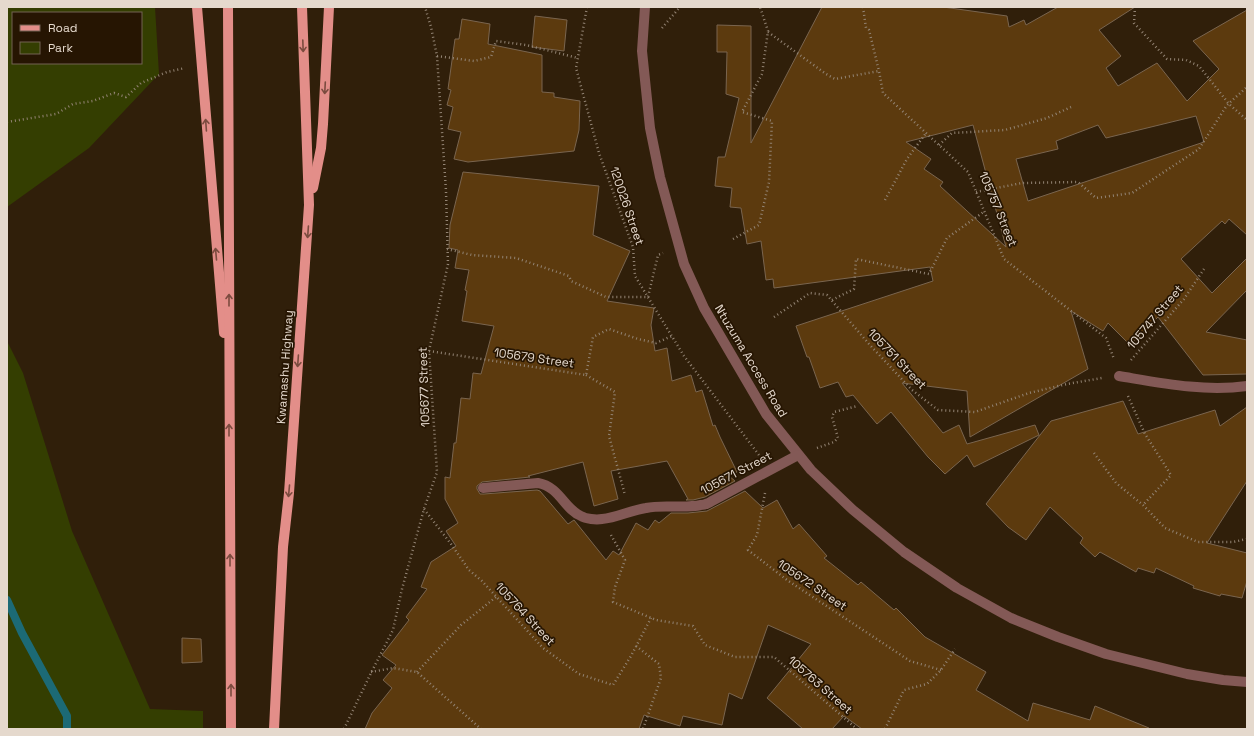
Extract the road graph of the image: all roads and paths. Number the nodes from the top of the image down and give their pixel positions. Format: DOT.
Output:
graph roads {
  1 [pos="197,7"];
  2 [pos="228,7"];
  3 [pos="302,7"];
  4 [pos="329,7"];
  5 [pos="425,7"];
  6 [pos="587,7"];
  7 [pos="645,7"];
  8 [pos="760,7"];
  9 [pos="863,7"];
  10 [pos="1135,7"];
  11 [pos="768,32"];
  12 [pos="437,56"];
  13 [pos="578,58"];
  14 [pos="201,64"];
  15 [pos="879,70"];
  16 [pos="1247,87"];
  17 [pos="1229,103"];
  18 [pos="1071,108"];
  19 [pos="1247,120"];
  20 [pos="7,122"];
  21 [pos="926,133"];
  22 [pos="939,145"];
  23 [pos="976,192"];
  24 [pos="885,200"];
  25 [pos="309,205"];
  26 [pos="984,211"];
  27 [pos="732,239"];
  28 [pos="679,248"];
  29 [pos="447,249"];
  30 [pos="1204,269"];
  31 [pos="648,297"];
  32 [pos="832,300"];
  33 [pos="774,317"];
  34 [pos="672,336"];
  35 [pos="429,351"];
  36 [pos="586,375"];
  37 [pos="1119,376"];
  38 [pos="1247,386"];
  39 [pos="229,391"];
  40 [pos="857,406"];
  41 [pos="1094,453"];
  42 [pos="798,455"];
  43 [pos="769,470"];
  44 [pos="483,488"];
  45 [pos="1143,505"];
  46 [pos="424,508"];
  47 [pos="630,513"];
  48 [pos="602,519"];
  49 [pos="1247,539"];
  50 [pos="496,597"];
  51 [pos="651,618"];
  52 [pos="636,646"];
  53 [pos="955,648"];
  54 [pos="941,670"];
  55 [pos="417,672"];
  56 [pos="371,673"];
  57 [pos="1247,682"];
  58 [pos="231,729"];
  59 [pos="274,729"];
  60 [pos="344,729"];
  61 [pos="482,729"];
  62 [pos="643,729"];
  63 [pos="857,729"];
  64 [pos="885,729"];
  1 -- 14 [label="main road"];
  39 -- 2 [label="main road, one-way"];
  3 -- 25 [label="main road, Kwamashu Highway, one-way"];
  4 -- 25 [label="main road, one-way"];
  5 -- 12 [label="path, 105677 Street"];
  6 -- 13 [label="path, 120026 Street"];
  7 -- 28 [label="street, Ntuzuma Access Road"];
  8 -- 11 [label="path"];
  9 -- 15 [label="path, 105757 Street"];
  10 -- 17 [label="path"];
  11 -- 15 [label="path"];
  11 -- 27 [label="path"];
  12 -- 13 [label="path"];
  12 -- 29 [label="path, 105677 Street"];
  13 -- 31 [label="path, 120026 Street"];
  14 -- 20 [label="path"];
  39 -- 14 [label="main road, one-way"];
  15 -- 21 [label="path, 105757 Street"];
  16 -- 17 [label="path"];
  17 -- 19 [label="path"];
  17 -- 23 [label="path"];
  18 -- 22 [label="path"];
  21 -- 22 [label="path, 105757 Street"];
  21 -- 24 [label="path"];
  22 -- 23 [label="path, 105757 Street"];
  23 -- 26 [label="path, 105757 Street"];
  25 -- 59 [label="main road, Kwamashu Highway, one-way"];
  26 -- 32 [label="path"];
  26 -- 37 [label="path, 105757 Street"];
  28 -- 31 [label="path"];
  28 -- 42 [label="street, Ntuzuma Access Road"];
  29 -- 31 [label="path"];
  29 -- 35 [label="path, 105677 Street"];
  30 -- 37 [label="path, 105747 Street"];
  31 -- 34 [label="path, 120026 Street"];
  32 -- 33 [label="path, 105751 Street"];
  32 -- 37 [label="path, 105751 Street"];
  34 -- 36 [label="path, 105679 Street"];
  34 -- 43 [label="path, 120026 Street"];
  35 -- 36 [label="path, 105679 Street"];
  35 -- 46 [label="path, 105677 Street"];
  36 -- 47 [label="path"];
  37 -- 38 [label="street"];
  37 -- 45 [label="path, 105757 Street"];
  58 -- 39 [label="main road, one-way"];
  40 -- 42 [label="path"];
  41 -- 45 [label="path"];
  42 -- 43 [label="street, 105671 Street"];
  42 -- 57 [label="street, Ntuzuma Access Road"];
  43 -- 47 [label="street, 105671 Street"];
  43 -- 54 [label="path, 105672 Street"];
  44 -- 48 [label="street, 105671 Street"];
  45 -- 49 [label="path"];
  46 -- 50 [label="path, 105764 Street"];
  46 -- 56 [label="path, 105677 Street"];
  47 -- 48 [label="street, 105671 Street"];
  48 -- 51 [label="path, 105763 Street"];
  50 -- 52 [label="path, 105764 Street"];
  50 -- 55 [label="path"];
  51 -- 52 [label="path, 105764 Street"];
  51 -- 63 [label="path, 105763 Street"];
  52 -- 62 [label="path"];
  53 -- 54 [label="path"];
  54 -- 64 [label="path"];
  55 -- 56 [label="path"];
  55 -- 61 [label="path"];
  56 -- 60 [label="path, 105677 Street"];
}
